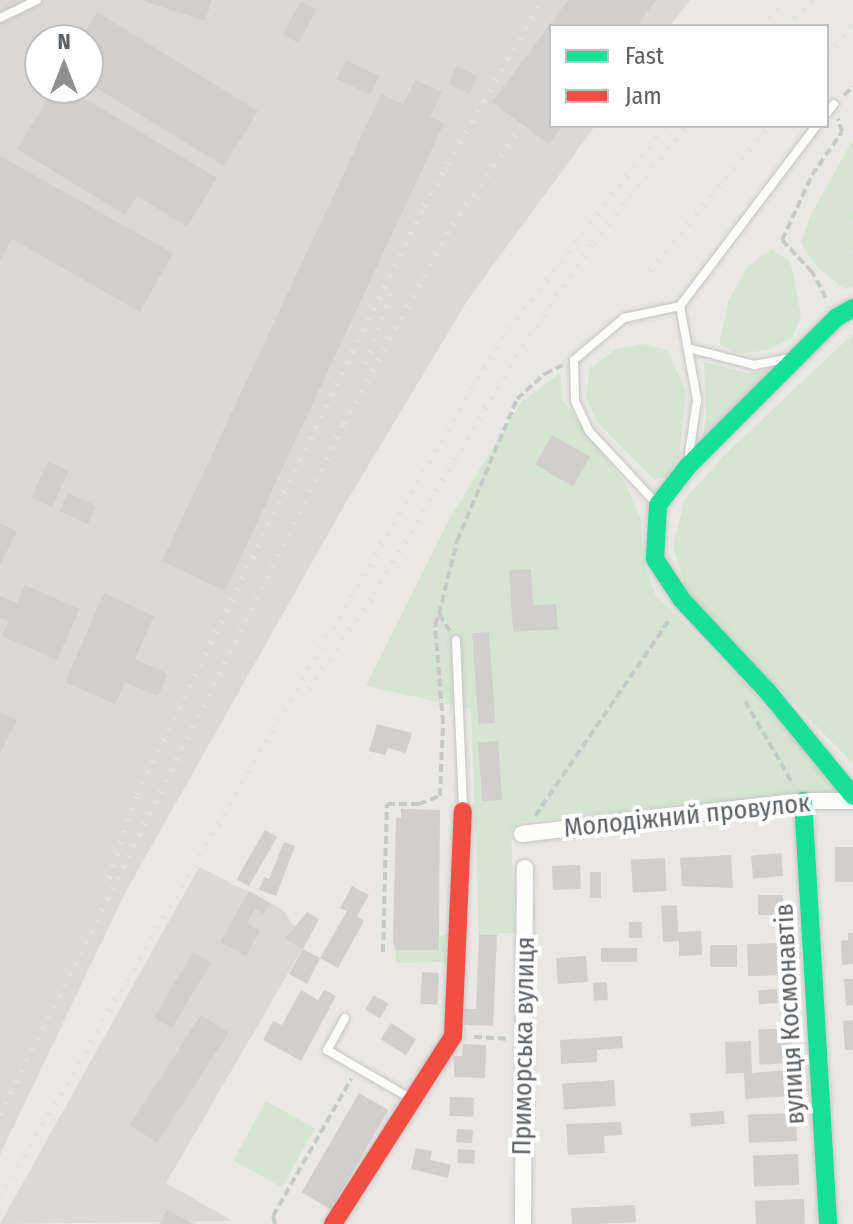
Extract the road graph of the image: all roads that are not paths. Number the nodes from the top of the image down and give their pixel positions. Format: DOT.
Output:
graph roads {
  1 [pos="37,0"];
  2 [pos="0,18"];
  3 [pos="834,104"];
  4 [pos="829,110"];
  5 [pos="814,128"];
  6 [pos="680,306"];
  7 [pos="853,308"];
  8 [pos="688,348"];
  9 [pos="798,356"];
  10 [pos="688,466"];
  11 [pos="658,505"];
  12 [pos="456,640"];
  13 [pos="853,798"];
  14 [pos="803,801"];
  15 [pos="463,811"];
  16 [pos="522,834"];
  17 [pos="525,868"];
  18 [pos="345,1018"];
  19 [pos="412,1100"];
  20 [pos="333,1224"];
  21 [pos="523,1224"];
  22 [pos="828,1224"];
  1 -- 2 [label="lane"];
  3 -- 4 [label="lane"];
  5 -- 6 [label="lane"];
  6 -- 8 [label="lane"];
  6 -- 11 [label="lane"];
  7 -- 9 [label="street"];
  8 -- 9 [label="lane"];
  8 -- 10 [label="lane"];
  9 -- 10 [label="street"];
  10 -- 11 [label="street"];
  11 -- 13 [label="street"];
  12 -- 15 [label="lane"];
  13 -- 14 [label="street, Молодіжний провулок"];
  14 -- 16 [label="street, Молодіжний провулок"];
  14 -- 22 [label="street, вулиця Космонавтів"];
  15 -- 19 [label="street"];
  17 -- 21 [label="street, Приморська вулиця"];
  18 -- 19 [label="lane"];
  19 -- 20 [label="street"];
}
